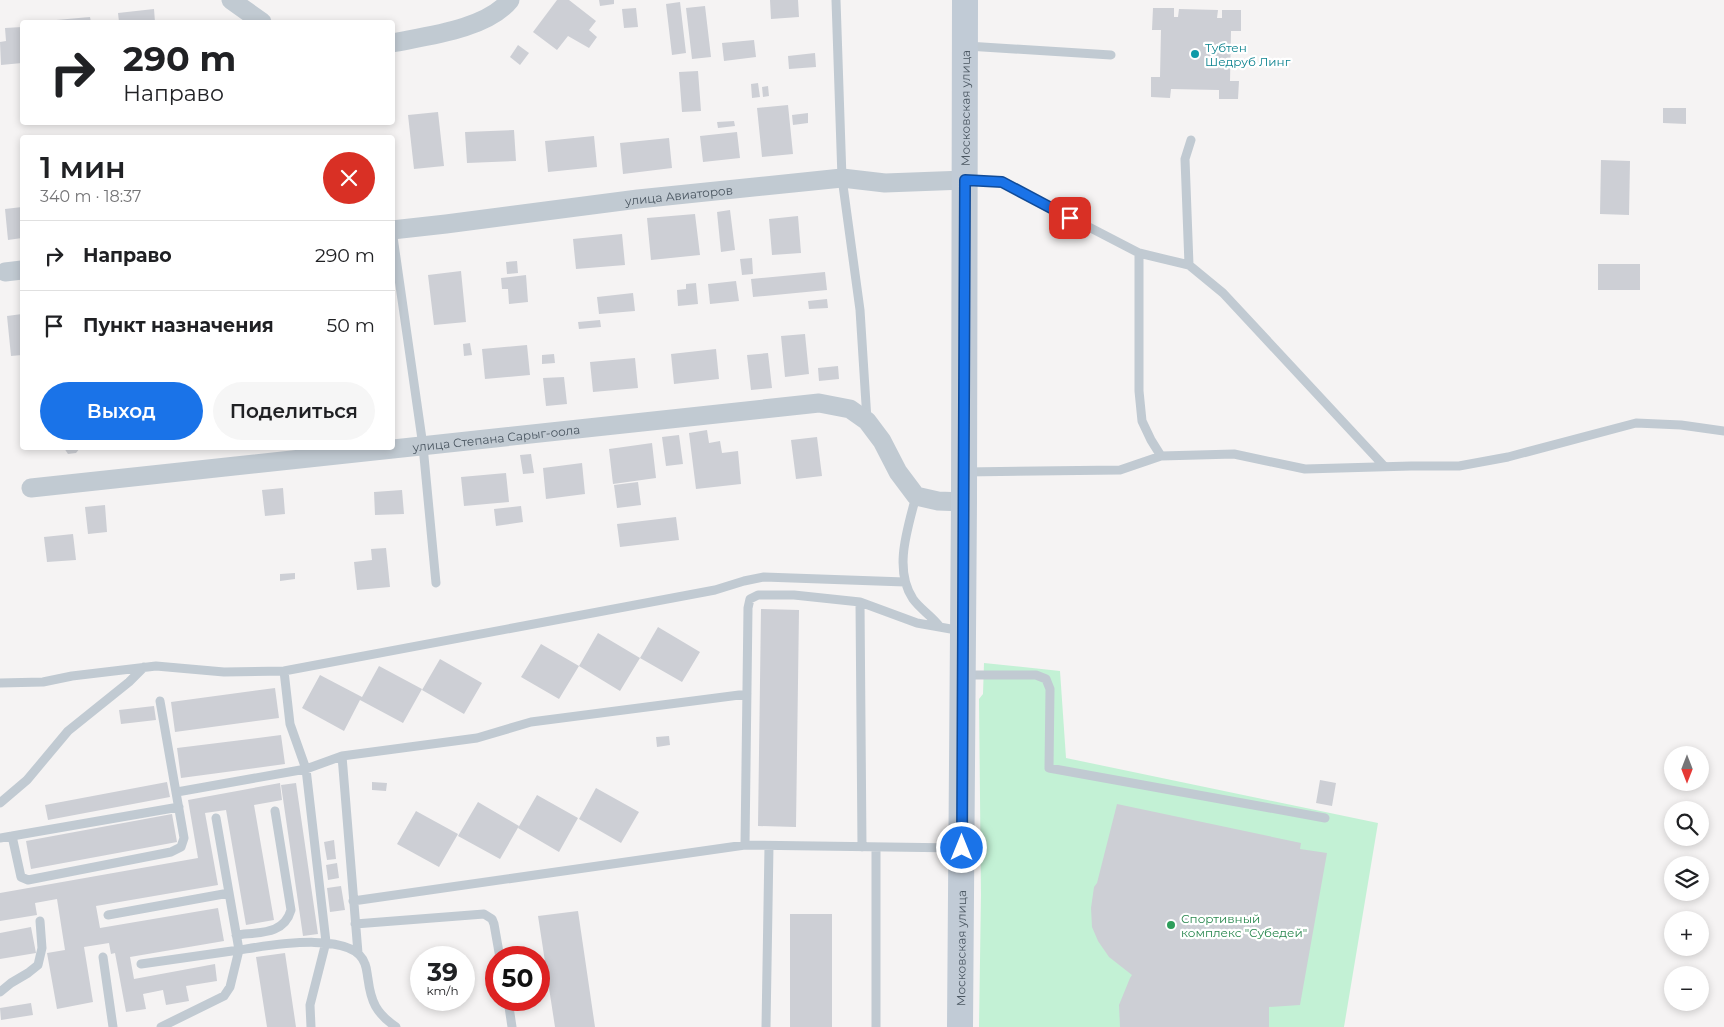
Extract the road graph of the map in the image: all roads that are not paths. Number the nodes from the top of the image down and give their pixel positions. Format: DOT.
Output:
graph roads {
  1 [pos="231,0"];
  2 [pos="510,0"];
  3 [pos="836,0"];
  4 [pos="965,0"];
  5 [pos="259,20"];
  6 [pos="395,42"];
  7 [pos="964,46"];
  8 [pos="1111,55"];
  9 [pos="1191,140"];
  10 [pos="842,178"];
  11 [pos="965,180"];
  12 [pos="395,230"];
  13 [pos="395,251"];
  14 [pos="1139,253"];
  15 [pos="1189,265"];
  16 [pos="867,421"];
  17 [pos="1724,431"];
  18 [pos="423,446"];
  19 [pos="395,449"];
  20 [pos="386,450"];
  21 [pos="1161,456"];
  22 [pos="1384,466"];
  23 [pos="964,472"];
  24 [pos="31,488"];
  25 [pos="916,496"];
  26 [pos="964,502"];
  27 [pos="905,582"];
  28 [pos="436,583"];
  29 [pos="860,602"];
  30 [pos="951,629"];
  31 [pos="144,667"];
  32 [pos="284,671"];
  33 [pos="962,675"];
  34 [pos="0,684"];
  35 [pos="747,694"];
  36 [pos="160,701"];
  37 [pos="342,756"];
  38 [pos="306,768"];
  39 [pos="177,792"];
  40 [pos="0,803"];
  41 [pos="179,807"];
  42 [pos="275,810"];
  43 [pos="216,818"];
  44 [pos="1325,818"];
  45 [pos="12,836"];
  46 [pos="0,838"];
  47 [pos="745,846"];
  48 [pos="769,846"];
  49 [pos="862,847"];
  50 [pos="876,847"];
  51 [pos="962,848"];
  52 [pos="229,893"];
  53 [pos="353,901"];
  54 [pos="108,915"];
  55 [pos="40,921"];
  56 [pos="355,924"];
  57 [pos="236,935"];
  58 [pos="326,942"];
  59 [pos="498,946"];
  60 [pos="239,950"];
  61 [pos="358,953"];
  62 [pos="103,957"];
  63 [pos="141,964"];
  64 [pos="0,992"];
  65 [pos="510,1011"];
  66 [pos="113,1027"];
  67 [pos="161,1027"];
  68 [pos="311,1027"];
  69 [pos="396,1027"];
  70 [pos="512,1027"];
  71 [pos="766,1027"];
  72 [pos="876,1027"];
  73 [pos="960,1027"];
  1 -- 5 [label="street"];
  2 -- 6 [label="street"];
  3 -- 10 [label="lane"];
  4 -- 7 [label="main road, Московская улица"];
  7 -- 8 [label="lane"];
  7 -- 11 [label="main road, Московская улица"];
  9 -- 15 [label="lane"];
  10 -- 11 [label="street, улица Авиаторов"];
  10 -- 12 [label="street, улица Авиаторов"];
  10 -- 16 [label="lane"];
  11 -- 14 [label="lane"];
  11 -- 23 [label="main road, Московская улица"];
  13 -- 18 [label="lane"];
  14 -- 15 [label="lane"];
  14 -- 21 [label="lane"];
  15 -- 22 [label="lane"];
  16 -- 18 [label="street, улица Степана Сарыг-оола"];
  16 -- 25 [label="street"];
  17 -- 22 [label="lane"];
  18 -- 19 [label="street, улица Степана Сарыг-оола"];
  18 -- 28 [label="lane"];
  20 -- 24 [label="street, улица Степана Сарыг-оола"];
  21 -- 22 [label="lane"];
  21 -- 23 [label="lane"];
  23 -- 26 [label="main road, Московская улица"];
  25 -- 26 [label="street"];
  25 -- 27 [label="lane"];
  26 -- 30 [label="main road, Московская улица"];
  27 -- 30 [label="lane"];
  27 -- 32 [label="lane"];
  29 -- 30 [label="lane"];
  29 -- 35 [label="lane"];
  29 -- 49 [label="lane"];
  30 -- 33 [label="main road, Московская улица"];
  31 -- 32 [label="lane"];
  31 -- 34 [label="lane"];
  31 -- 40 [label="lane"];
  32 -- 38 [label="lane"];
  33 -- 44 [label="lane"];
  33 -- 51 [label="main road, Московская улица"];
  35 -- 37 [label="lane"];
  35 -- 47 [label="lane"];
  36 -- 39 [label="lane"];
  37 -- 38 [label="lane"];
  37 -- 53 [label="lane"];
  38 -- 39 [label="lane"];
  38 -- 58 [label="lane"];
  39 -- 41 [label="lane"];
  41 -- 45 [label="lane"];
  41 -- 45 [label="lane"];
  42 -- 57 [label="lane"];
  43 -- 52 [label="lane"];
  45 -- 46 [label="lane"];
  47 -- 48 [label="lane"];
  47 -- 53 [label="lane"];
  48 -- 49 [label="lane"];
  48 -- 71 [label="lane"];
  49 -- 50 [label="lane"];
  50 -- 51 [label="lane"];
  50 -- 72 [label="lane"];
  51 -- 73 [label="main road, Московская улица"];
  52 -- 54 [label="lane"];
  52 -- 57 [label="lane"];
  53 -- 56 [label="lane"];
  55 -- 64 [label="lane"];
  56 -- 59 [label="lane"];
  56 -- 61 [label="lane"];
  57 -- 60 [label="lane"];
  58 -- 60 [label="lane"];
  58 -- 61 [label="lane"];
  58 -- 68 [label="lane"];
  60 -- 63 [label="lane"];
  60 -- 67 [label="lane"];
  61 -- 69 [label="lane"];
  62 -- 66 [label="lane"];
  65 -- 70 [label="lane"];
}
